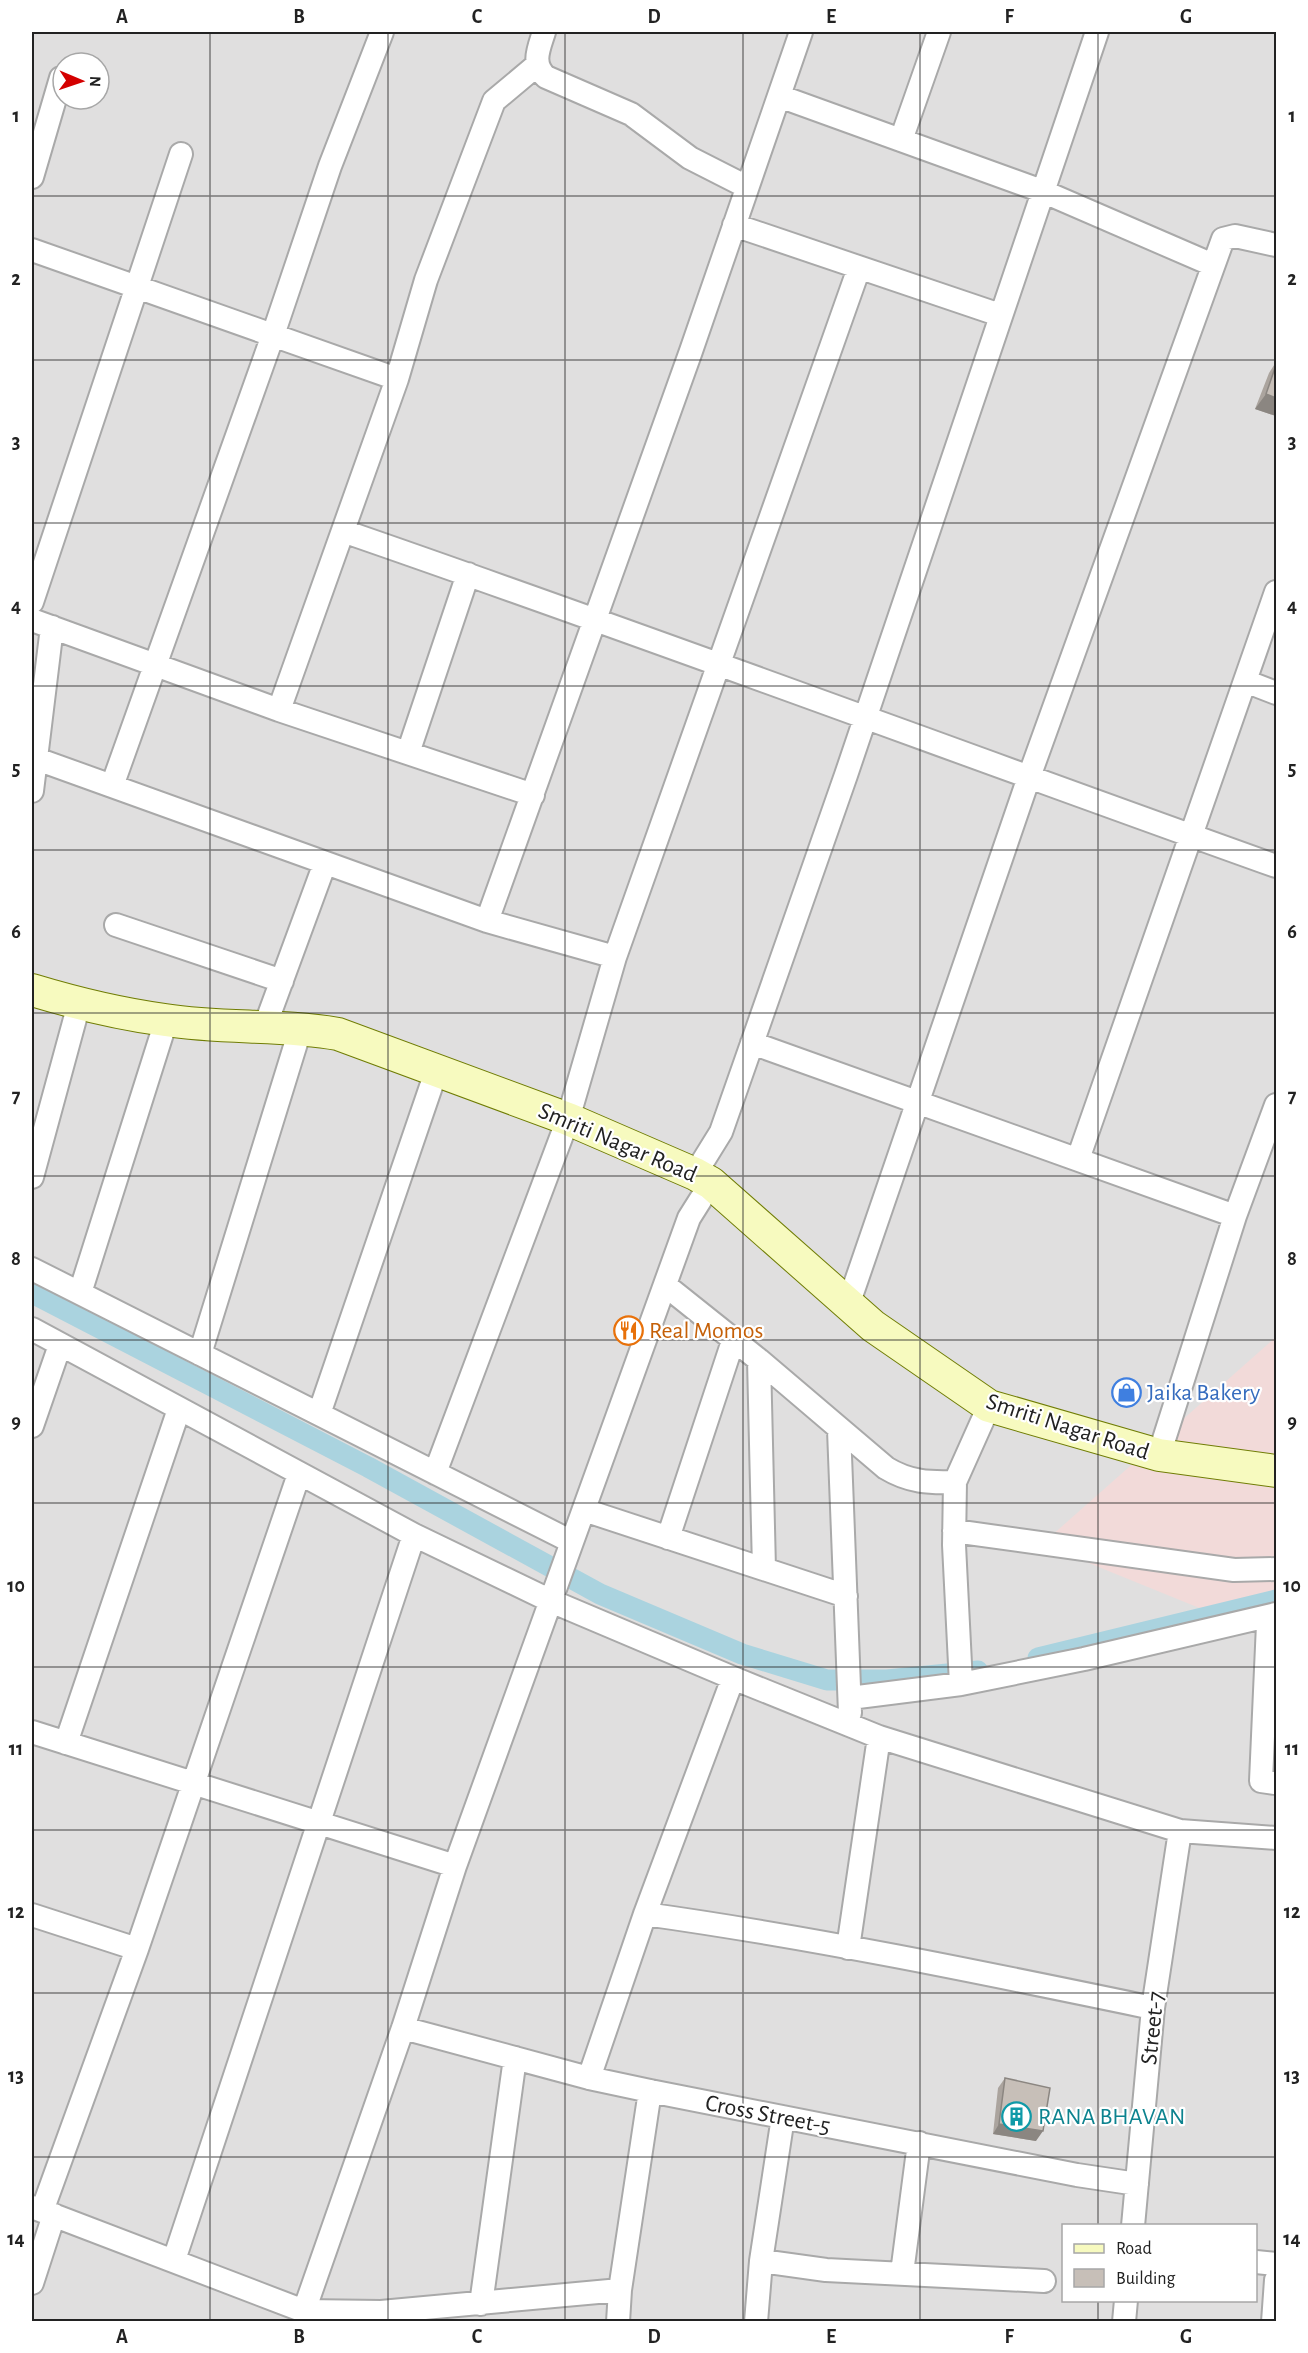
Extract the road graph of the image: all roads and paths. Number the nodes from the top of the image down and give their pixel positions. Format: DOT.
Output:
graph roads {
  1 [pos="382,32"];
  2 [pos="544,32"];
  3 [pos="801,32"];
  4 [pos="939,32"];
  5 [pos="1097,32"];
  6 [pos="537,65"];
  7 [pos="779,96"];
  8 [pos="51,111"];
  9 [pos="901,140"];
  10 [pos="181,153"];
  11 [pos="32,177"];
  12 [pos="747,187"];
  13 [pos="1042,191"];
  14 [pos="734,225"];
  15 [pos="1276,245"];
  16 [pos="32,250"];
  17 [pos="1213,265"];
  18 [pos="859,268"];
  19 [pos="137,287"];
  20 [pos="1000,315"];
  21 [pos="273,335"];
  22 [pos="397,379"];
  23 [pos="343,531"];
  24 [pos="468,574"];
  25 [pos="1276,592"];
  26 [pos="32,602"];
  27 [pos="596,619"];
  28 [pos="42,623"];
  29 [pos="722,663"];
  30 [pos="154,664"];
  31 [pos="1245,681"];
  32 [pos="37,693"];
  33 [pos="1276,693"];
  34 [pos="279,710"];
  35 [pos="865,718"];
  36 [pos="408,753"];
  37 [pos="34,758"];
  38 [pos="1029,777"];
  39 [pos="112,786"];
  40 [pos="32,791"];
  41 [pos="533,795"];
  42 [pos="1192,836"];
  43 [pos="325,863"];
  44 [pos="1276,866"];
  45 [pos="487,921"];
  46 [pos="116,925"];
  47 [pos="615,957"];
  48 [pos="282,981"];
  49 [pos="32,990"];
  50 [pos="79,1004"];
  51 [pos="166,1020"];
  52 [pos="265,1026"];
  53 [pos="301,1027"];
  54 [pos="752,1043"];
  55 [pos="437,1069"];
  56 [pos="917,1102"];
  57 [pos="1276,1105"];
  58 [pos="568,1119"];
  59 [pos="1078,1159"];
  60 [pos="32,1177"];
  61 [pos="703,1179"];
  62 [pos="1235,1216"];
  63 [pos="32,1269"];
  64 [pos="665,1284"];
  65 [pos="80,1293"];
  66 [pos="848,1305"];
  67 [pos="32,1329"];
  68 [pos="734,1341"];
  69 [pos="60,1345"];
  70 [pos="200,1354"];
  71 [pos="759,1360"];
  72 [pos="989,1406"];
  73 [pos="179,1409"];
  74 [pos="319,1414"];
  75 [pos="32,1426"];
  76 [pos="839,1430"];
  77 [pos="1159,1455"];
  78 [pos="1276,1471"];
  79 [pos="435,1473"];
  80 [pos="299,1474"];
  81 [pos="956,1482"];
  82 [pos="584,1510"];
  83 [pos="954,1531"];
  84 [pos="414,1534"];
  85 [pos="668,1538"];
  86 [pos="572,1542"];
  87 [pos="764,1569"];
  88 [pos="1276,1569"];
  89 [pos="846,1596"];
  90 [pos="551,1601"];
  91 [pos="1276,1614"];
  92 [pos="1276,1623"];
  93 [pos="733,1678"];
  94 [pos="961,1684"];
  95 [pos="850,1698"];
  96 [pos="849,1725"];
  97 [pos="32,1732"];
  98 [pos="879,1737"];
  99 [pos="66,1743"];
  100 [pos="193,1782"];
  101 [pos="1274,1783"];
  102 [pos="320,1821"];
  103 [pos="1180,1831"];
  104 [pos="1276,1838"];
  105 [pos="455,1866"];
  106 [pos="645,1914"];
  107 [pos="32,1915"];
  108 [pos="849,1948"];
  109 [pos="137,1949"];
  110 [pos="1153,2008"];
  111 [pos="403,2028"];
  112 [pos="515,2058"];
  113 [pos="590,2078"];
  114 [pos="650,2091"];
  115 [pos="783,2117"];
  116 [pos="919,2143"];
  117 [pos="1137,2184"];
  118 [pos="42,2211"];
  119 [pos="1133,2224"];
  120 [pos="174,2260"];
  121 [pos="761,2261"];
  122 [pos="1257,2262"];
  123 [pos="1276,2264"];
  124 [pos="903,2273"];
  125 [pos="1276,2280"];
  126 [pos="1044,2281"];
  127 [pos="32,2283"];
  128 [pos="620,2290"];
  129 [pos="1126,2302"];
  130 [pos="481,2304"];
  131 [pos="305,2316"];
  132 [pos="618,2322"];
  133 [pos="756,2322"];
  134 [pos="1125,2322"];
  135 [pos="1273,2322"];
  1 -- 21 [label="street"];
  2 -- 6 [label="street"];
  3 -- 7 [label="street"];
  4 -- 9 [label="street"];
  5 -- 13 [label="street"];
  6 -- 12 [label="street"];
  6 -- 22 [label="street"];
  7 -- 9 [label="street"];
  7 -- 12 [label="street"];
  8 -- 11 [label="street"];
  9 -- 13 [label="street"];
  10 -- 19 [label="street"];
  12 -- 14 [label="street"];
  13 -- 17 [label="street"];
  13 -- 20 [label="street"];
  14 -- 18 [label="street"];
  14 -- 27 [label="street"];
  15 -- 17 [label="street"];
  16 -- 19 [label="street"];
  17 -- 38 [label="street"];
  18 -- 20 [label="street"];
  18 -- 29 [label="street"];
  19 -- 21 [label="street"];
  19 -- 26 [label="street"];
  20 -- 35 [label="street"];
  21 -- 22 [label="street"];
  21 -- 30 [label="street"];
  22 -- 23 [label="street"];
  23 -- 24 [label="street"];
  23 -- 34 [label="street"];
  24 -- 27 [label="street"];
  24 -- 36 [label="street"];
  25 -- 31 [label="street"];
  27 -- 29 [label="street"];
  27 -- 41 [label="street"];
  28 -- 30 [label="street"];
  28 -- 32 [label="street"];
  29 -- 35 [label="street"];
  29 -- 47 [label="street"];
  30 -- 34 [label="street"];
  30 -- 39 [label="street"];
  31 -- 33 [label="street"];
  31 -- 42 [label="street"];
  32 -- 37 [label="street"];
  34 -- 36 [label="street"];
  35 -- 38 [label="street"];
  35 -- 54 [label="street"];
  36 -- 41 [label="street"];
  37 -- 39 [label="street"];
  37 -- 40 [label="street"];
  38 -- 42 [label="street"];
  38 -- 56 [label="street"];
  39 -- 43 [label="street"];
  41 -- 45 [label="street"];
  42 -- 44 [label="street"];
  42 -- 59 [label="street"];
  43 -- 45 [label="street"];
  43 -- 48 [label="street"];
  45 -- 47 [label="street"];
  46 -- 48 [label="street"];
  47 -- 58 [label="street"];
  48 -- 52 [label="street"];
  49 -- 50 [label="main road, Smriti Nagar Road"];
  50 -- 51 [label="main road, Smriti Nagar Road"];
  50 -- 60 [label="street"];
  51 -- 52 [label="main road, Smriti Nagar Road"];
  51 -- 65 [label="street"];
  52 -- 53 [label="main road, Smriti Nagar Road"];
  53 -- 55 [label="main road, Smriti Nagar Road"];
  53 -- 70 [label="street"];
  54 -- 56 [label="street"];
  54 -- 61 [label="street"];
  55 -- 58 [label="main road, Smriti Nagar Road"];
  55 -- 74 [label="street"];
  56 -- 59 [label="street"];
  56 -- 66 [label="street"];
  57 -- 62 [label="street"];
  58 -- 61 [label="main road, Smriti Nagar Road"];
  58 -- 79 [label="street"];
  59 -- 62 [label="street"];
  61 -- 64 [label="street"];
  61 -- 66 [label="main road, Smriti Nagar Road"];
  62 -- 77 [label="street"];
  63 -- 65 [label="street"];
  64 -- 68 [label="street"];
  64 -- 82 [label="street"];
  65 -- 70 [label="street"];
  66 -- 72 [label="main road, Smriti Nagar Road"];
  67 -- 69 [label="street"];
  68 -- 71 [label="street"];
  68 -- 85 [label="street"];
  69 -- 73 [label="street"];
  69 -- 75 [label="street"];
  70 -- 74 [label="street"];
  71 -- 76 [label="street"];
  71 -- 87 [label="street"];
  72 -- 77 [label="main road, Smriti Nagar Road"];
  72 -- 81 [label="street"];
  73 -- 80 [label="street"];
  73 -- 99 [label="street"];
  74 -- 79 [label="street"];
  76 -- 81 [label="street"];
  76 -- 89 [label="street"];
  77 -- 78 [label="main road, Smriti Nagar Road"];
  79 -- 86 [label="street"];
  80 -- 84 [label="street"];
  80 -- 100 [label="street"];
  81 -- 83 [label="street"];
  82 -- 85 [label="street"];
  82 -- 86 [label="street"];
  83 -- 88 [label="street"];
  83 -- 94 [label="street"];
  84 -- 90 [label="street"];
  84 -- 102 [label="street"];
  85 -- 87 [label="street"];
  86 -- 90 [label="street"];
  87 -- 89 [label="street"];
  89 -- 95 [label="street"];
  90 -- 93 [label="street"];
  90 -- 105 [label="street"];
  91 -- 94 [label="street"];
  92 -- 101 [label="street"];
  93 -- 96 [label="street"];
  93 -- 106 [label="street"];
  94 -- 95 [label="street"];
  95 -- 96 [label="street"];
  96 -- 98 [label="street"];
  97 -- 99 [label="street"];
  98 -- 103 [label="street"];
  98 -- 108 [label="street"];
  99 -- 100 [label="street"];
  100 -- 102 [label="street"];
  100 -- 109 [label="street"];
  102 -- 105 [label="street"];
  102 -- 120 [label="street"];
  103 -- 104 [label="street"];
  103 -- 110 [label="street, Street-7"];
  105 -- 111 [label="street"];
  106 -- 108 [label="street"];
  106 -- 113 [label="street"];
  107 -- 109 [label="street"];
  108 -- 110 [label="street"];
  109 -- 118 [label="street"];
  110 -- 117 [label="street, Street-7"];
  111 -- 112 [label="street, Cross Street-5"];
  111 -- 131 [label="street"];
  112 -- 113 [label="street, Cross Street-5"];
  112 -- 130 [label="street"];
  113 -- 114 [label="street, Cross Street-5"];
  114 -- 115 [label="street, Cross Street-5"];
  114 -- 128 [label="street"];
  115 -- 116 [label="street, Cross Street-5"];
  115 -- 121 [label="street"];
  116 -- 117 [label="street, Cross Street-5"];
  116 -- 124 [label="street"];
  117 -- 119 [label="street, Street-7"];
  118 -- 120 [label="street"];
  118 -- 127 [label="street"];
  120 -- 131 [label="street"];
  121 -- 124 [label="street"];
  121 -- 133 [label="street"];
  122 -- 123 [label="street"];
  124 -- 126 [label="street"];
  125 -- 135 [label="street"];
  128 -- 130 [label="street"];
  128 -- 132 [label="street"];
  129 -- 134 [label="street"];
  130 -- 131 [label="street"];
}
